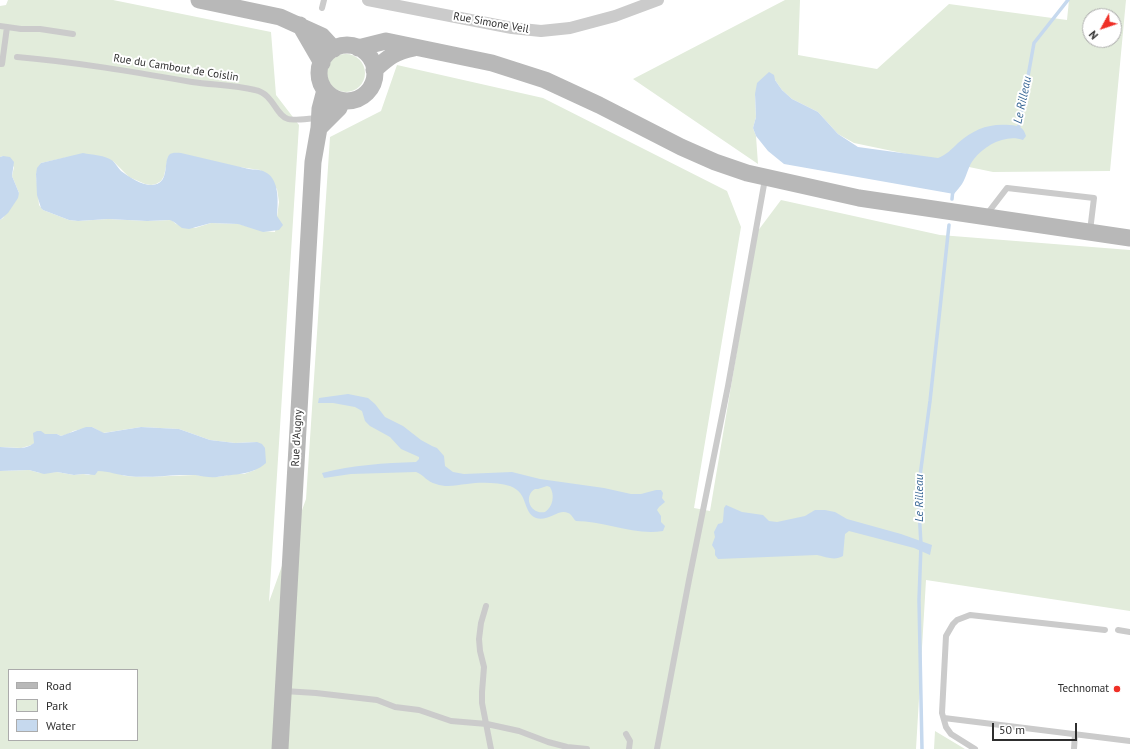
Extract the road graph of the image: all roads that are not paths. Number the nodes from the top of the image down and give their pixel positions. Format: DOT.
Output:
graph roads {
  1 [pos="198,0"];
  2 [pos="324,0"];
  3 [pos="368,0"];
  4 [pos="658,0"];
  5 [pos="322,8"];
  6 [pos="300,25"];
  7 [pos="0,26"];
  8 [pos="7,27"];
  9 [pos="73,34"];
  10 [pos="416,47"];
  11 [pos="358,48"];
  12 [pos="334,49"];
  13 [pos="17,57"];
  14 [pos="322,63"];
  15 [pos="0,64"];
  16 [pos="374,70"];
  17 [pos="325,90"];
  18 [pos="342,101"];
  19 [pos="320,123"];
  20 [pos="765,177"];
  21 [pos="985,217"];
  22 [pos="1090,232"];
  23 [pos="1129,237"];
  24 [pos="486,606"];
  25 [pos="1105,630"];
  26 [pos="1118,630"];
  27 [pos="1130,632"];
  28 [pos="283,691"];
  29 [pos="944,718"];
  30 [pos="487,724"];
  31 [pos="626,734"];
  32 [pos="1075,734"];
  33 [pos="1130,740"];
  34 [pos="280,749"];
  35 [pos="491,749"];
  36 [pos="587,749"];
  37 [pos="629,749"];
  38 [pos="657,749"];
  39 [pos="975,749"];
  40 [pos="1074,749"];
  1 -- 6 [label="main road"];
  2 -- 5 [label="lane"];
  3 -- 4 [label="street, Rue Simone Veil"];
  6 -- 12 [label="main road"];
  6 -- 14 [label="main road"];
  7 -- 8 [label="lane"];
  8 -- 9 [label="lane"];
  8 -- 15 [label="lane"];
  10 -- 11 [label="main road"];
  10 -- 16 [label="main road"];
  10 -- 20 [label="main road"];
  11 -- 12 [label="main road"];
  11 -- 16 [label="main road"];
  12 -- 14 [label="main road"];
  13 -- 19 [label="lane, Rue du Cambout de Coislin"];
  14 -- 17 [label="main road"];
  16 -- 18 [label="main road"];
  17 -- 18 [label="main road"];
  17 -- 19 [label="main road, Rue d'Augny"];
  18 -- 19 [label="main road"];
  19 -- 28 [label="main road, Rue d'Augny"];
  20 -- 21 [label="main road"];
  20 -- 38 [label="lane"];
  21 -- 22 [label="main road"];
  21 -- 22 [label="lane"];
  22 -- 23 [label="main road"];
  24 -- 30 [label="lane"];
  25 -- 29 [label="lane"];
  26 -- 27 [label="lane"];
  28 -- 30 [label="lane"];
  28 -- 34 [label="main road, Rue d'Augny"];
  29 -- 32 [label="lane"];
  29 -- 39 [label="lane"];
  30 -- 35 [label="lane"];
  30 -- 36 [label="lane"];
  31 -- 37 [label="lane"];
  32 -- 33 [label="lane"];
  32 -- 40 [label="lane"];
}
